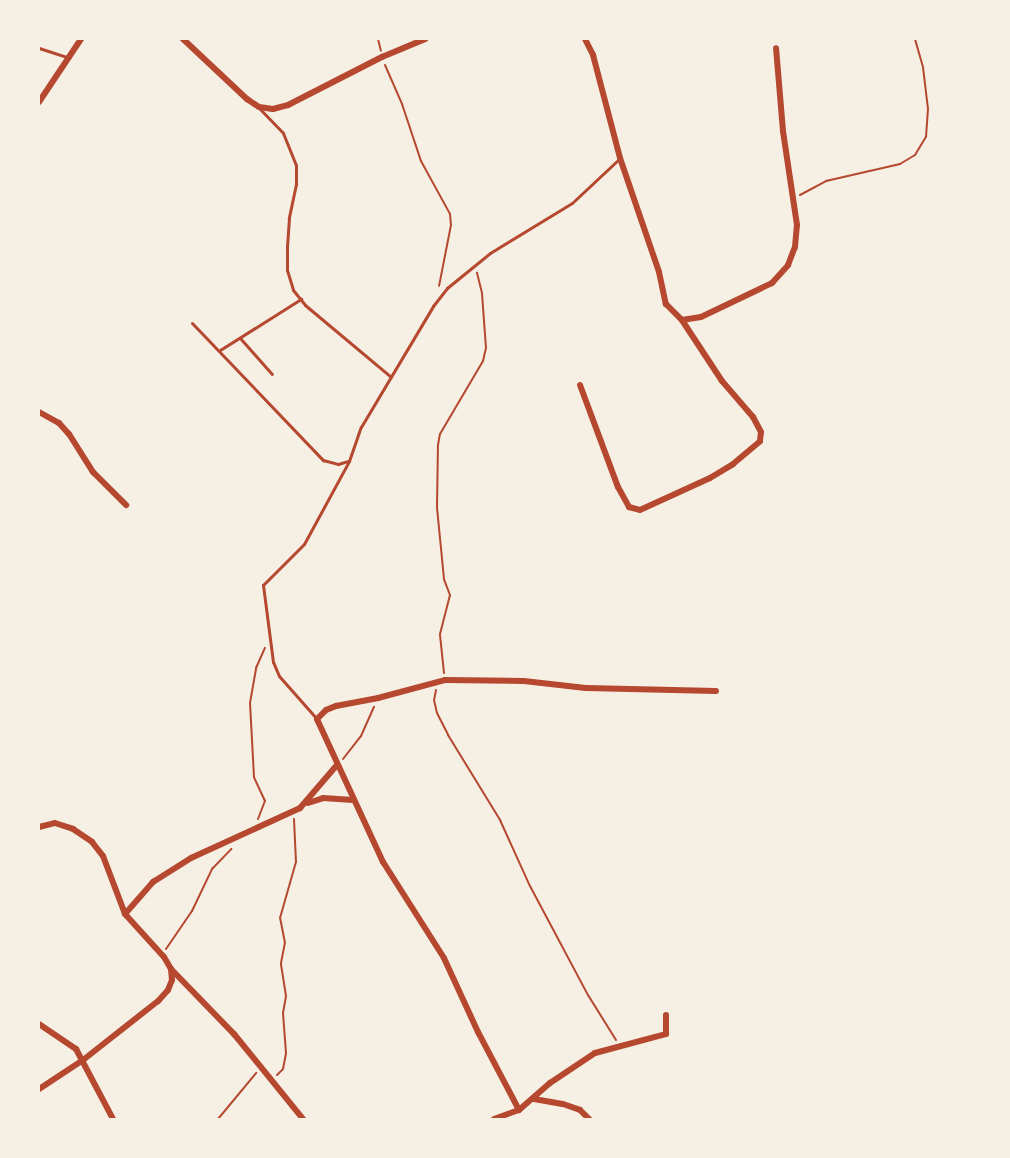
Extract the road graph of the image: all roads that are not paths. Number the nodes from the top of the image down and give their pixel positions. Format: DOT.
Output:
graph roads {
  1 [pos="81,39"];
  2 [pos="183,39"];
  3 [pos="425,39"];
  4 [pos="585,39"];
  5 [pos="39,48"];
  6 [pos="776,48"];
  7 [pos="70,58"];
  8 [pos="39,102"];
  9 [pos="259,107"];
  10 [pos="620,158"];
  11 [pos="301,299"];
  12 [pos="682,320"];
  13 [pos="192,323"];
  14 [pos="240,338"];
  15 [pos="220,350"];
  16 [pos="272,374"];
  17 [pos="391,378"];
  18 [pos="580,385"];
  19 [pos="39,412"];
  20 [pos="349,461"];
  21 [pos="126,505"];
  22 [pos="716,691"];
  23 [pos="316,719"];
  24 [pos="337,765"];
  25 [pos="353,800"];
  26 [pos="302,806"];
  27 [pos="39,827"];
  28 [pos="125,914"];
  29 [pos="171,969"];
  30 [pos="666,1015"];
  31 [pos="39,1024"];
  32 [pos="83,1060"];
  33 [pos="39,1089"];
  34 [pos="534,1099"];
  35 [pos="519,1110"];
  36 [pos="113,1119"];
  37 [pos="303,1119"];
  38 [pos="494,1119"];
  39 [pos="589,1119"];
  1 -- 7 [label="street"];
  2 -- 9 [label="street"];
  3 -- 9 [label="street"];
  4 -- 10 [label="street"];
  5 -- 7 [label="lane"];
  6 -- 12 [label="street"];
  7 -- 8 [label="street"];
  9 -- 11 [label="lane"];
  10 -- 12 [label="street"];
  10 -- 17 [label="lane"];
  11 -- 14 [label="lane"];
  11 -- 17 [label="lane"];
  12 -- 18 [label="street"];
  13 -- 15 [label="lane"];
  14 -- 15 [label="lane"];
  14 -- 16 [label="lane"];
  15 -- 20 [label="lane"];
  17 -- 20 [label="lane"];
  19 -- 21 [label="street"];
  20 -- 23 [label="lane"];
  22 -- 23 [label="street"];
  23 -- 24 [label="street"];
  24 -- 25 [label="street"];
  24 -- 26 [label="street"];
  25 -- 26 [label="street"];
  25 -- 35 [label="street"];
  26 -- 28 [label="street"];
  27 -- 28 [label="street"];
  28 -- 29 [label="street"];
  29 -- 32 [label="street"];
  29 -- 37 [label="street"];
  30 -- 34 [label="street"];
  31 -- 32 [label="street"];
  32 -- 33 [label="street"];
  32 -- 36 [label="street"];
  34 -- 35 [label="street"];
  34 -- 39 [label="street"];
  35 -- 38 [label="street"];
}
